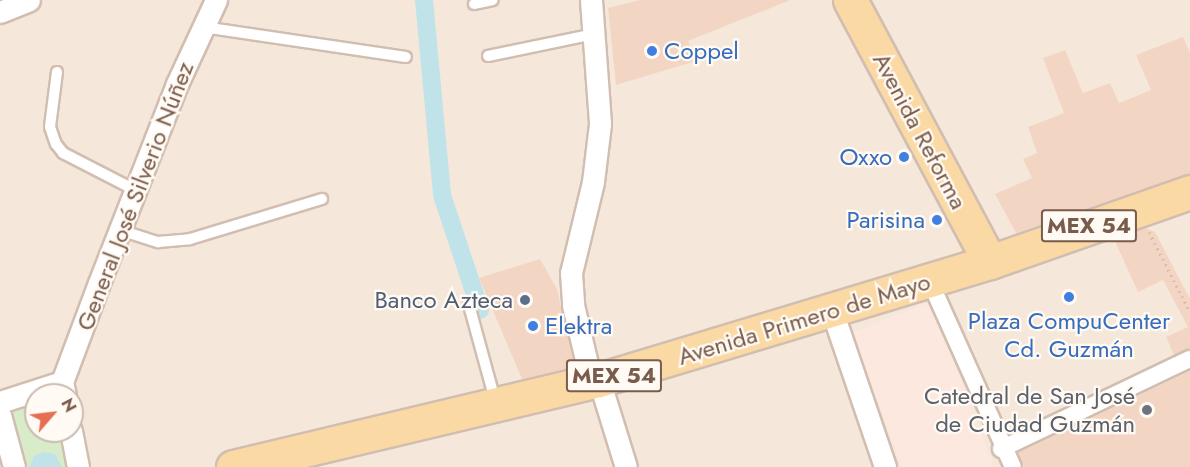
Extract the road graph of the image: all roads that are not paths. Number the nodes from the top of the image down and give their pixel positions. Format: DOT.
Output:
graph roads {
  1 [pos="29,0"];
  2 [pos="216,0"];
  3 [pos="493,0"];
  4 [pos="591,0"];
  5 [pos="850,0"];
  6 [pos="872,0"];
  7 [pos="474,4"];
  8 [pos="0,12"];
  9 [pos="203,27"];
  10 [pos="594,34"];
  11 [pos="488,56"];
  12 [pos="406,57"];
  13 [pos="57,72"];
  14 [pos="135,190"];
  15 [pos="1190,192"];
  16 [pos="322,199"];
  17 [pos="120,231"];
  18 [pos="1003,258"];
  19 [pos="936,295"];
  20 [pos="469,305"];
  21 [pos="832,311"];
  22 [pos="1190,359"];
  23 [pos="598,380"];
  24 [pos="66,383"];
  25 [pos="24,397"];
  26 [pos="0,402"];
  27 [pos="497,406"];
  28 [pos="0,416"];
  29 [pos="73,443"];
  30 [pos="1002,448"];
  31 [pos="14,467"];
  32 [pos="78,467"];
  33 [pos="232,467"];
  34 [pos="626,467"];
  35 [pos="885,467"];
  36 [pos="1012,467"];
  1 -- 8 [label="street"];
  2 -- 9 [label="street, General José Silverio Núñez"];
  3 -- 7 [label="lane"];
  4 -- 10 [label="street"];
  5 -- 18 [label="main road, Avenida Reforma"];
  6 -- 18 [label="main road, Avenida Reforma"];
  9 -- 12 [label="lane"];
  9 -- 14 [label="street, General José Silverio Núñez"];
  10 -- 11 [label="lane"];
  10 -- 23 [label="street"];
  13 -- 14 [label="lane"];
  14 -- 17 [label="street, General José Silverio Núñez"];
  15 -- 18 [label="main road, MEX 54"];
  16 -- 17 [label="lane"];
  17 -- 24 [label="street, General José Silverio Núñez"];
  18 -- 21 [label="main road, Avenida Primero de Mayo / MEX 54"];
  19 -- 30 [label="street"];
  20 -- 27 [label="lane"];
  21 -- 23 [label="main road, Avenida Primero de Mayo / MEX 54"];
  21 -- 35 [label="street"];
  22 -- 30 [label="street"];
  23 -- 27 [label="main road, Avenida Primero de Mayo / MEX 54"];
  23 -- 34 [label="street"];
  25 -- 26 [label="street"];
  27 -- 33 [label="main road, Avenida Primero de Mayo / MEX 54"];
  28 -- 31 [label="street"];
  29 -- 32 [label="street"];
  30 -- 36 [label="street"];
}
